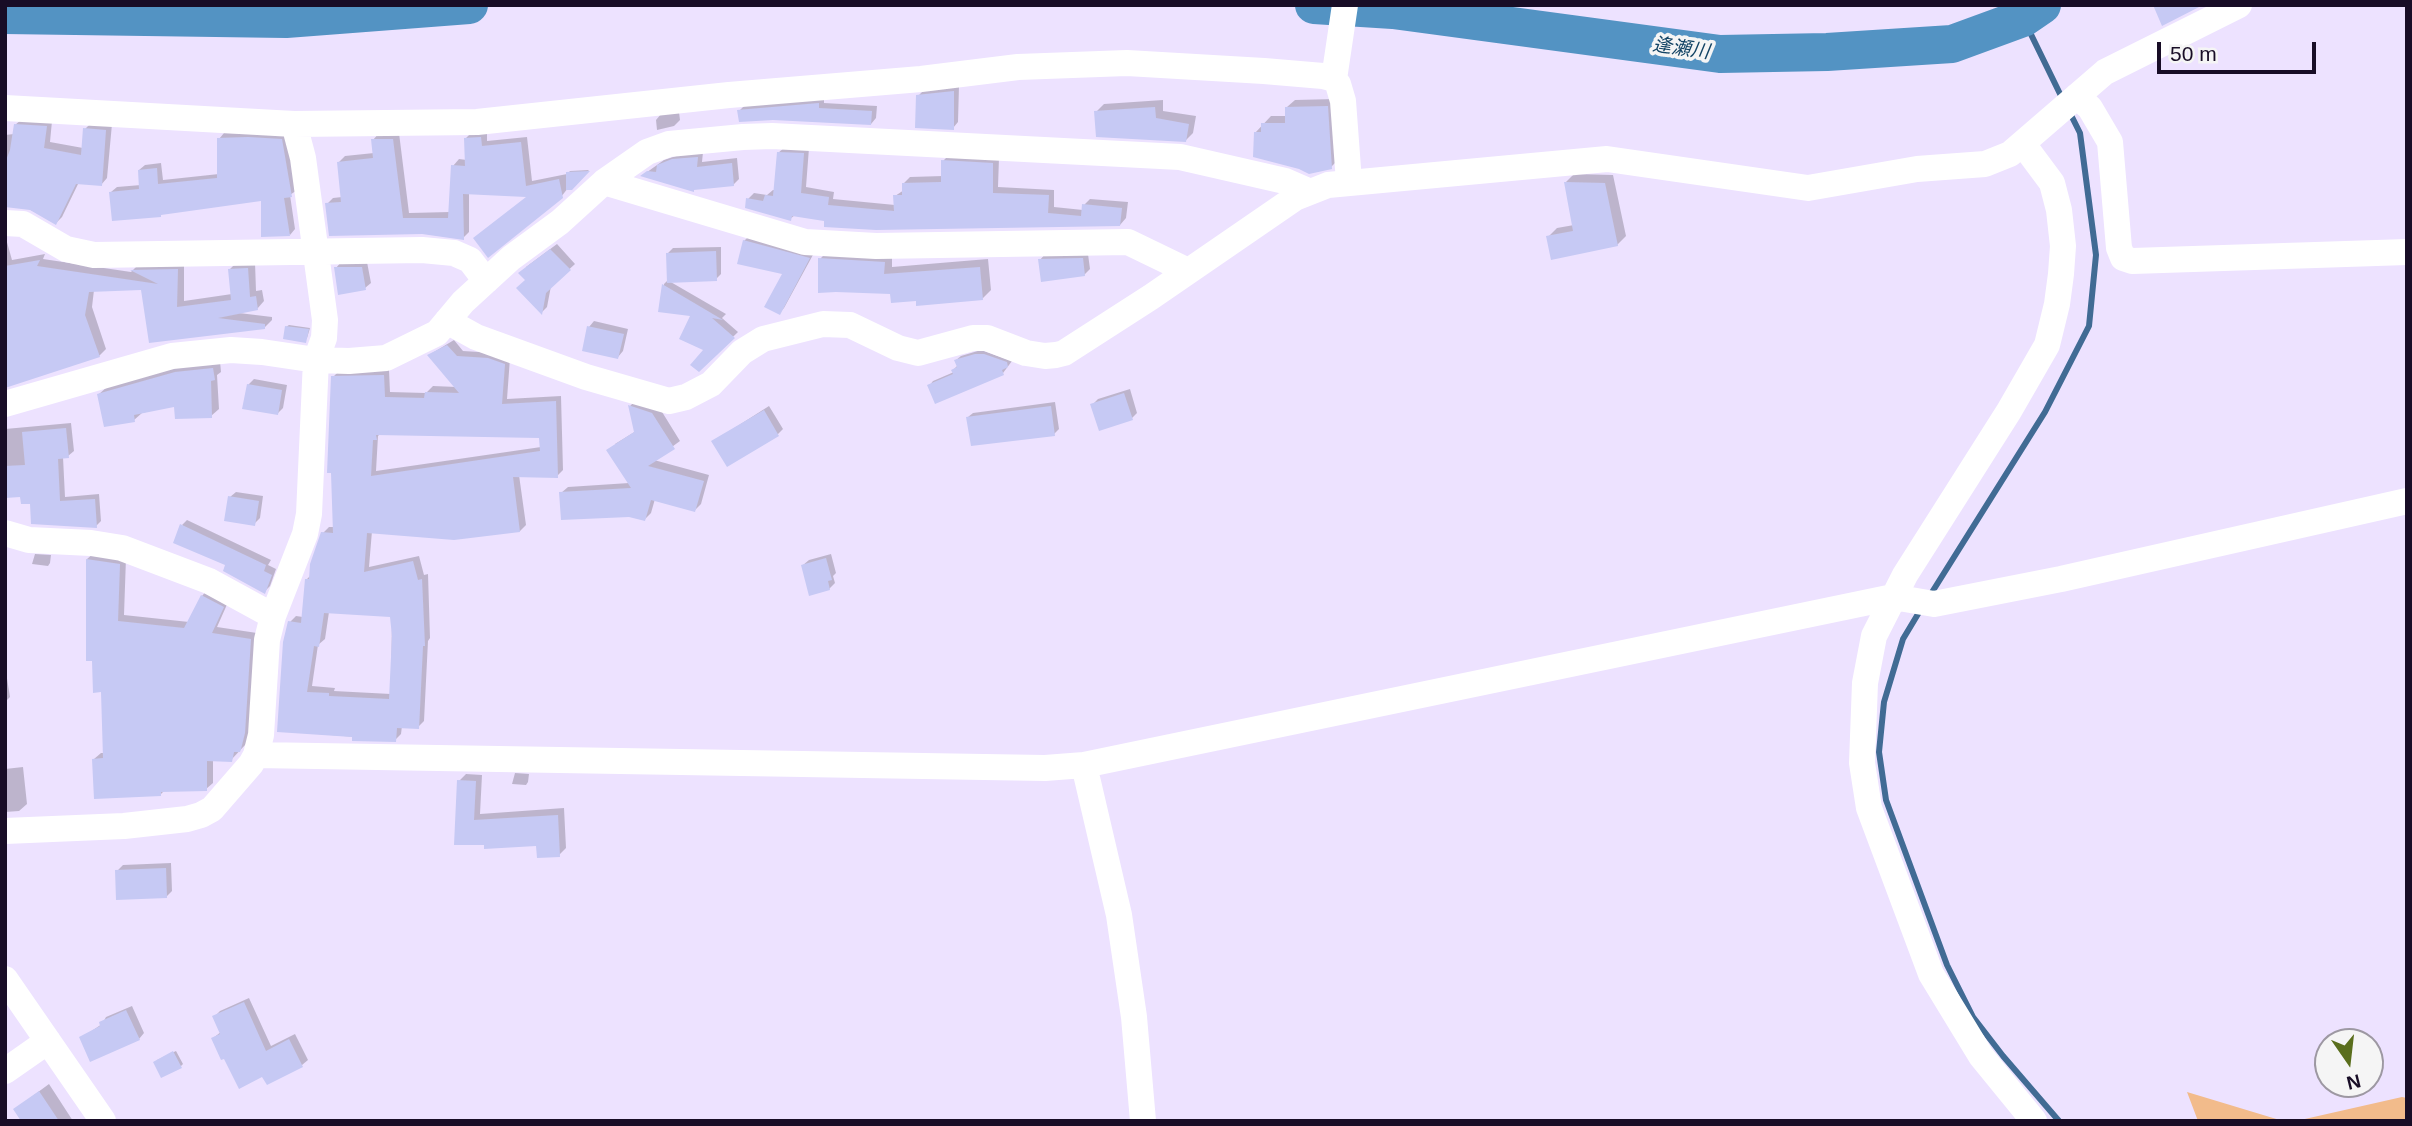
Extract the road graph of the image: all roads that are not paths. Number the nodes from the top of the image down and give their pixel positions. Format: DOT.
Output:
graph roads {
  1 [pos="1345,5"];
  2 [pos="2239,5"];
  3 [pos="1335,70"];
  4 [pos="729,95"];
  5 [pos="2074,99"];
  6 [pos="5,108"];
  7 [pos="294,124"];
  8 [pos="736,137"];
  9 [pos="2023,144"];
  10 [pos="604,182"];
  11 [pos="1349,182"];
  12 [pos="1308,191"];
  13 [pos="5,223"];
  14 [pos="2407,252"];
  15 [pos="315,253"];
  16 [pos="1188,271"];
  17 [pos="486,281"];
  18 [pos="447,321"];
  19 [pos="316,360"];
  20 [pos="5,404"];
  21 [pos="2407,501"];
  22 [pos="5,533"];
  23 [pos="1912,600"];
  24 [pos="273,616"];
  25 [pos="256,755"];
  26 [pos="1084,765"];
  27 [pos="5,831"];
  28 [pos="5,979"];
  29 [pos="48,1041"];
  30 [pos="5,1071"];
  31 [pos="103,1121"];
  32 [pos="1143,1121"];
  33 [pos="2034,1121"];
  1 -- 3 [label="street"];
  2 -- 5 [label="street"];
  3 -- 4 [label="street"];
  3 -- 11 [label="street"];
  4 -- 7 [label="street"];
  4 -- 8 [label="street"];
  5 -- 9 [label="street"];
  5 -- 14 [label="street"];
  6 -- 7 [label="street"];
  7 -- 15 [label="street"];
  8 -- 10 [label="street"];
  8 -- 12 [label="street"];
  9 -- 11 [label="street"];
  9 -- 23 [label="street"];
  10 -- 16 [label="street"];
  10 -- 17 [label="street"];
  11 -- 12 [label="street"];
  12 -- 16 [label="street"];
  13 -- 15 [label="street"];
  15 -- 17 [label="street"];
  15 -- 19 [label="street"];
  16 -- 18 [label="street"];
  17 -- 18 [label="street"];
  18 -- 19 [label="street"];
  19 -- 20 [label="street"];
  19 -- 24 [label="street"];
  21 -- 23 [label="street"];
  22 -- 24 [label="street"];
  23 -- 26 [label="street"];
  23 -- 33 [label="street"];
  24 -- 25 [label="street"];
  25 -- 26 [label="street"];
  25 -- 27 [label="street"];
  26 -- 32 [label="street"];
  28 -- 29 [label="street"];
  29 -- 30 [label="street"];
  29 -- 31 [label="street"];
}
